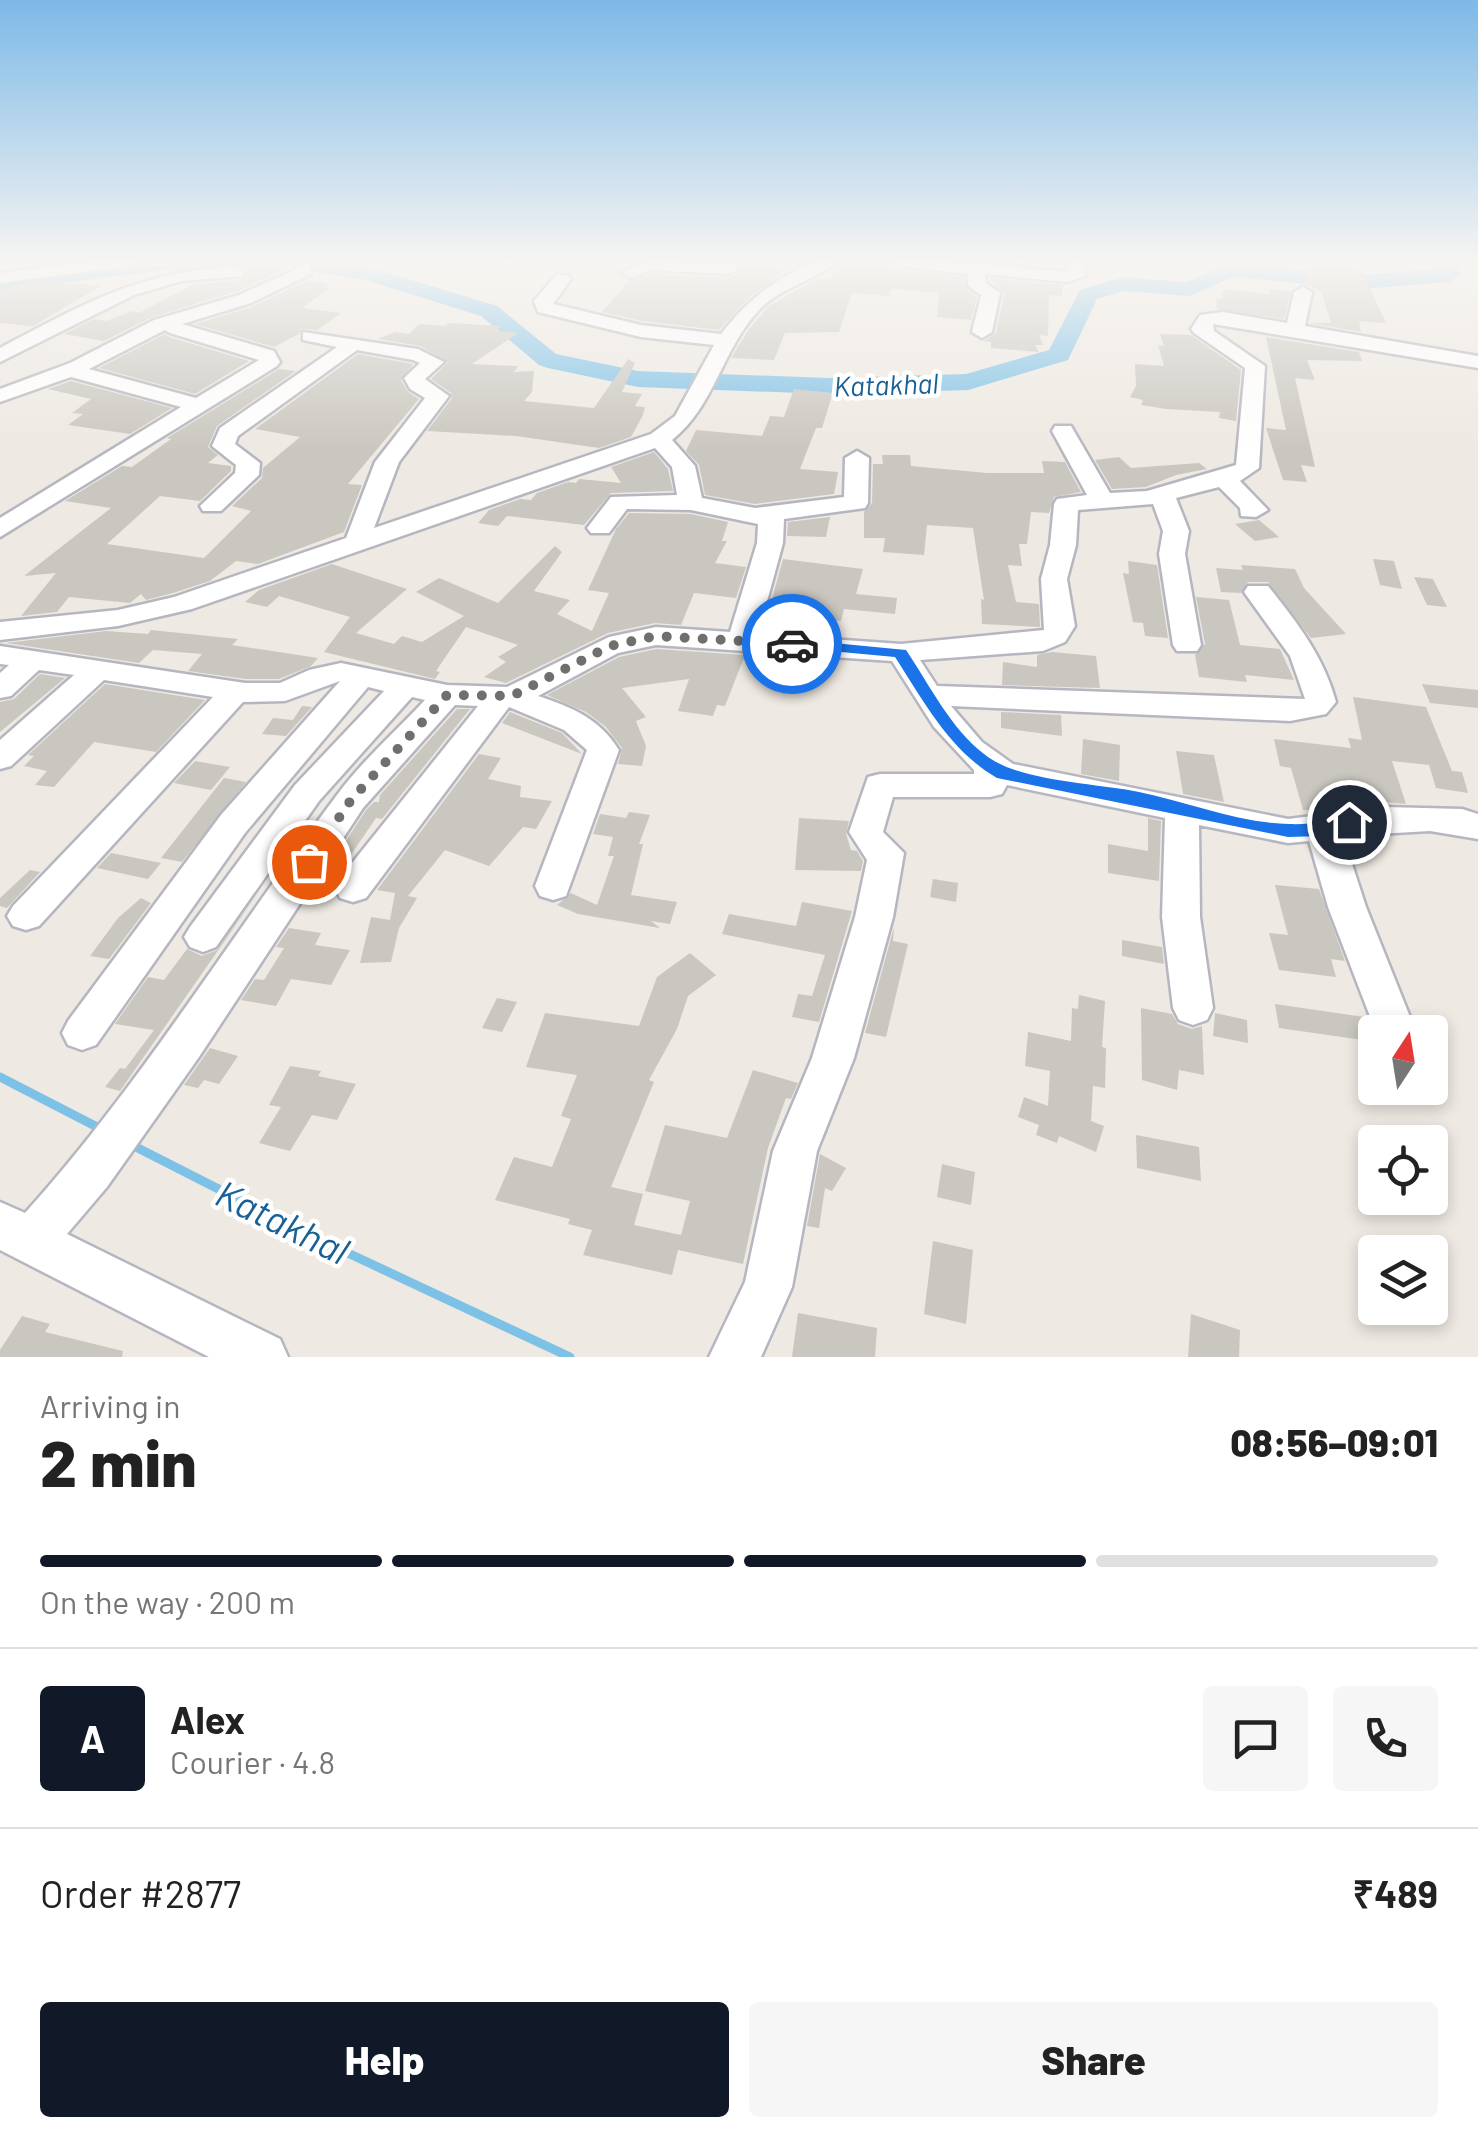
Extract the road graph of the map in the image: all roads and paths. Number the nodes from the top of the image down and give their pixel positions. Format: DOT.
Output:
graph roads {
  1 [pos="61,324"];
  2 [pos="161,324"];
  3 [pos="170,324"];
  4 [pos="611,324"];
  5 [pos="738,324"];
  6 [pos="983,324"];
  7 [pos="1204,324"];
  8 [pos="1263,324"];
  9 [pos="1297,324"];
  10 [pos="1292,329"];
  11 [pos="982,332"];
  12 [pos="310,336"];
  13 [pos="726,340"];
  14 [pos="354,344"];
  15 [pos="0,356"];
  16 [pos="1478,362"];
  17 [pos="62,372"];
  18 [pos="0,396"];
  19 [pos="200,406"];
  20 [pos="1063,432"];
  21 [pos="658,439"];
  22 [pos="857,458"];
  23 [pos="1222,477"];
  24 [pos="1162,494"];
  25 [pos="1102,502"];
  26 [pos="691,504"];
  27 [pos="212,506"];
  28 [pos="1250,510"];
  29 [pos="763,514"];
  30 [pos="600,528"];
  31 [pos="0,529"];
  32 [pos="358,540"];
  33 [pos="1258,592"];
  34 [pos="0,630"];
  35 [pos="742,640"];
  36 [pos="1186,645"];
  37 [pos="900,653"];
  38 [pos="0,655"];
  39 [pos="33,660"];
  40 [pos="97,671"];
  41 [pos="360,676"];
  42 [pos="405,686"];
  43 [pos="0,689"];
  44 [pos="235,692"];
  45 [pos="447,695"];
  46 [pos="929,695"];
  47 [pos="506,697"];
  48 [pos="0,758"];
  49 [pos="991,766"];
  50 [pos="1182,811"];
  51 [pos="1478,827"];
  52 [pos="1323,829"];
  53 [pos="554,886"];
  54 [pos="352,888"];
  55 [pos="26,916"];
  56 [pos="203,937"];
  57 [pos="1192,1008"];
  58 [pos="1389,1015"];
  59 [pos="82,1033"];
  60 [pos="15,1233"];
  61 [pos="262,1357"];
  62 [pos="736,1357"];
  1 -- 15 [label="street"];
  2 -- 17 [label="street"];
  3 -- 19 [label="street"];
  4 -- 13 [label="street"];
  5 -- 13 [label="street"];
  6 -- 11 [label="street"];
  7 -- 23 [label="street"];
  8 -- 10 [label="street"];
  9 -- 10 [label="street"];
  10 -- 16 [label="street"];
  12 -- 14 [label="street"];
  13 -- 21 [label="street"];
  14 -- 27 [label="street"];
  14 -- 32 [label="street"];
  15 -- 17 [label="street"];
  17 -- 18 [label="street"];
  17 -- 19 [label="street"];
  19 -- 31 [label="street"];
  20 -- 25 [label="street"];
  21 -- 26 [label="street"];
  21 -- 32 [label="street"];
  22 -- 29 [label="street"];
  23 -- 24 [label="street"];
  23 -- 28 [label="street"];
  24 -- 25 [label="street"];
  24 -- 36 [label="street"];
  25 -- 37 [label="street"];
  26 -- 29 [label="street"];
  26 -- 30 [label="street"];
  29 -- 35 [label="street"];
  32 -- 34 [label="street"];
  33 -- 46 [label="street"];
  35 -- 37 [label="street"];
  35 -- 47 [label="street"];
  37 -- 46 [label="street"];
  38 -- 39 [label="street"];
  39 -- 40 [label="street"];
  39 -- 43 [label="street"];
  40 -- 44 [label="street"];
  40 -- 48 [label="street"];
  41 -- 42 [label="street"];
  41 -- 44 [label="street"];
  41 -- 59 [label="street"];
  42 -- 45 [label="street"];
  42 -- 56 [label="street"];
  44 -- 55 [label="street"];
  45 -- 47 [label="street"];
  45 -- 60 [label="street"];
  46 -- 49 [label="street"];
  47 -- 53 [label="street"];
  47 -- 54 [label="street"];
  49 -- 50 [label="street"];
  49 -- 62 [label="street"];
  50 -- 52 [label="street"];
  50 -- 57 [label="street"];
  51 -- 52 [label="street"];
  52 -- 58 [label="street"];
  60 -- 61 [label="street"];
}
